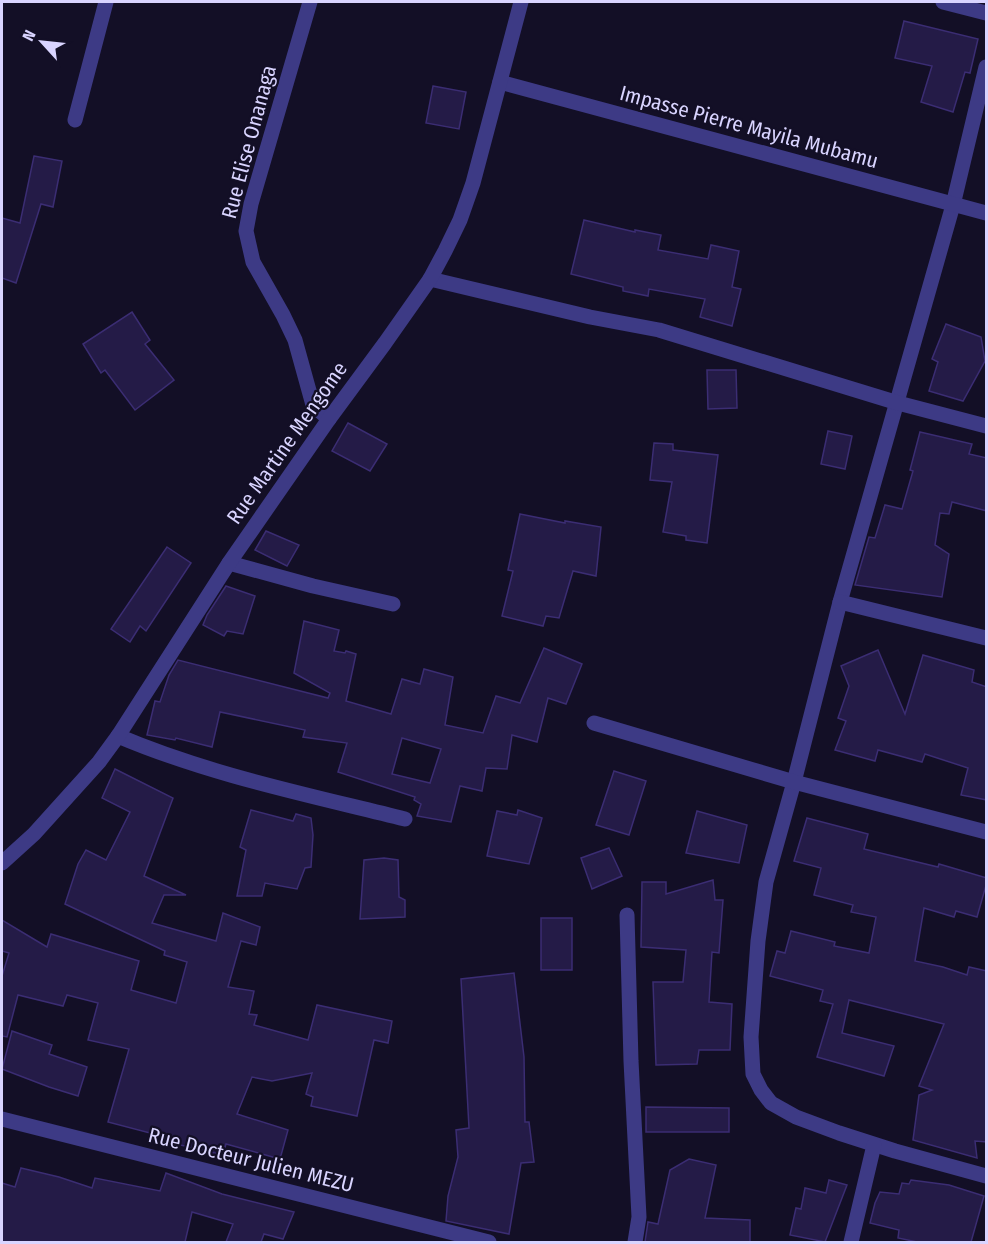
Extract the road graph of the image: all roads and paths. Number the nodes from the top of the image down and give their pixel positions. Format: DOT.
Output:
graph roads {
  1 [pos="106,2"];
  2 [pos="310,2"];
  3 [pos="521,2"];
  4 [pos="943,2"];
  5 [pos="987,13"];
  6 [pos="987,67"];
  7 [pos="500,82"];
  8 [pos="75,120"];
  9 [pos="953,205"];
  10 [pos="987,213"];
  11 [pos="430,279"];
  12 [pos="898,403"];
  13 [pos="329,419"];
  14 [pos="987,426"];
  15 [pos="229,563"];
  16 [pos="840,602"];
  17 [pos="393,604"];
  18 [pos="987,638"];
  19 [pos="594,723"];
  20 [pos="118,736"];
  21 [pos="794,782"];
  22 [pos="405,819"];
  23 [pos="987,832"];
  24 [pos="2,864"];
  25 [pos="627,915"];
  26 [pos="2,1119"];
  27 [pos="874,1145"];
  28 [pos="987,1176"];
  29 [pos="489,1242"];
  30 [pos="635,1242"];
  31 [pos="851,1242"];
  1 -- 8 [label="street"];
  2 -- 13 [label="street, Rue Elise Onanaga"];
  3 -- 7 [label="street, Rue Martine Mengome"];
  4 -- 5 [label="street"];
  6 -- 9 [label="street"];
  7 -- 9 [label="street, Impasse Pierre Mayila Mubamu"];
  7 -- 11 [label="street, Rue Martine Mengome"];
  9 -- 10 [label="street, Impasse Pierre Mayila Mubamu"];
  9 -- 12 [label="street"];
  11 -- 12 [label="street"];
  11 -- 13 [label="street, Rue Martine Mengome"];
  12 -- 14 [label="street"];
  12 -- 16 [label="street"];
  13 -- 15 [label="street, Rue Martine Mengome"];
  15 -- 17 [label="street"];
  15 -- 20 [label="street, Rue Martine Mengome"];
  16 -- 18 [label="street"];
  16 -- 21 [label="street"];
  19 -- 21 [label="street"];
  20 -- 22 [label="street"];
  20 -- 24 [label="street, Rue Martine Mengome"];
  21 -- 23 [label="street"];
  21 -- 27 [label="street"];
  25 -- 30 [label="street"];
  26 -- 29 [label="street, Rue Docteur Julien MEZU"];
  27 -- 28 [label="street"];
  27 -- 31 [label="street"];
}
